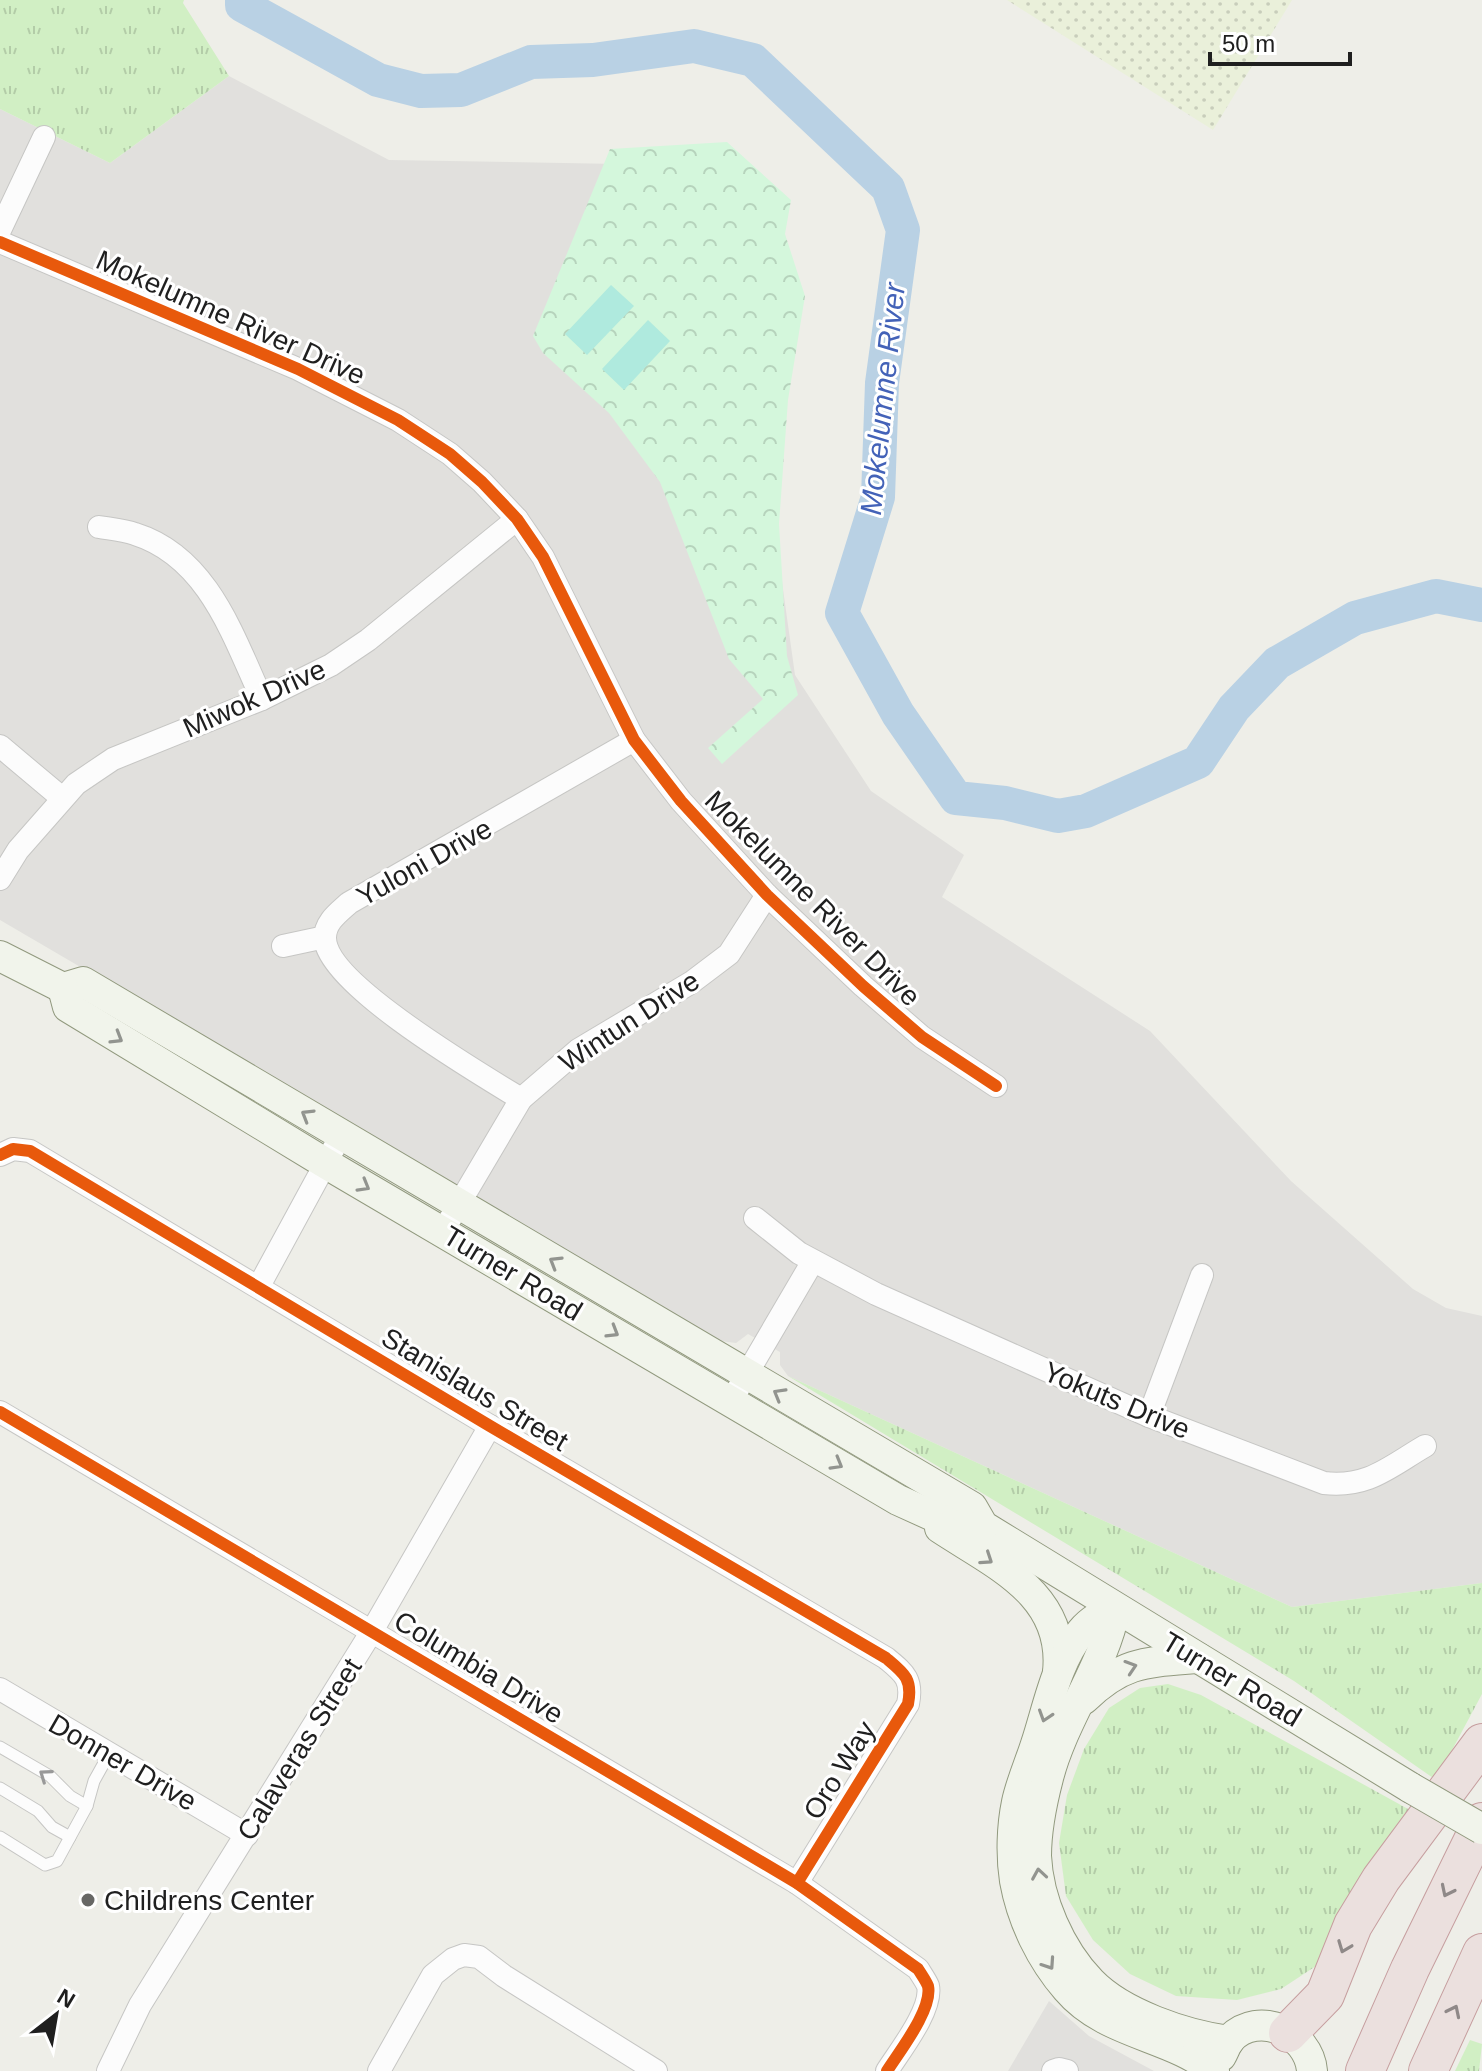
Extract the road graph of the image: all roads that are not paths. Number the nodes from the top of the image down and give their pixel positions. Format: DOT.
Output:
graph roads {
  1 [pos="44,137"];
  2 [pos="0,230"];
  3 [pos="0,242"];
  4 [pos="517,519"];
  5 [pos="99,527"];
  6 [pos="262,699"];
  7 [pos="634,740"];
  8 [pos="0,746"];
  9 [pos="62,798"];
  10 [pos="0,879"];
  11 [pos="767,895"];
  12 [pos="325,937"];
  13 [pos="283,946"];
  14 [pos="0,956"];
  15 [pos="63,988"];
  16 [pos="996,1086"];
  17 [pos="521,1099"];
  18 [pos="341,1135"];
  19 [pos="7,1152"];
  20 [pos="325,1163"];
  21 [pos="458,1205"];
  22 [pos="755,1218"];
  23 [pos="443,1231"];
  24 [pos="813,1261"];
  25 [pos="1202,1275"];
  26 [pos="259,1286"];
  27 [pos="746,1375"];
  28 [pos="731,1401"];
  29 [pos="0,1412"];
  30 [pos="1149,1416"];
  31 [pos="490,1426"];
  32 [pos="1425,1446"];
  33 [pos="898,1500"];
  34 [pos="983,1526"];
  35 [pos="1115,1609"];
  36 [pos="372,1631"];
  37 [pos="1198,1658"];
  38 [pos="1058,1678"];
  39 [pos="907,1680"];
  40 [pos="0,1689"];
  41 [pos="1077,1706"];
  42 [pos="1482,1743"];
  43 [pos="0,1747"];
  44 [pos="109,1754"];
  45 [pos="0,1788"];
  46 [pos="87,1806"];
  47 [pos="1482,1822"];
  48 [pos="1482,1829"];
  49 [pos="247,1835"];
  50 [pos="0,1837"];
  51 [pos="70,1837"];
  52 [pos="797,1883"];
  53 [pos="1482,1953"];
  54 [pos="1288,2033"];
  55 [pos="1229,2041"];
  56 [pos="642,2067"];
  57 [pos="108,2071"];
  58 [pos="379,2071"];
  59 [pos="887,2071"];
  60 [pos="1053,2071"];
  61 [pos="1067,2071"];
  62 [pos="1216,2071"];
  63 [pos="1312,2071"];
  64 [pos="1365,2071"];
  65 [pos="1428,2071"];
  1 -- 2 [label="street"];
  3 -- 4 [label="street, Mokelumne River Drive"];
  4 -- 6 [label="street, Miwok Drive"];
  4 -- 7 [label="street, Mokelumne River Drive"];
  5 -- 6 [label="street"];
  6 -- 9 [label="street, Miwok Drive"];
  7 -- 11 [label="street, Mokelumne River Drive"];
  7 -- 12 [label="street, Yuloni Drive"];
  8 -- 9 [label="street"];
  9 -- 10 [label="street, Miwok Drive"];
  11 -- 16 [label="street, Mokelumne River Drive"];
  11 -- 17 [label="street, Wintun Drive"];
  12 -- 13 [label="street"];
  12 -- 17 [label="street"];
  14 -- 15 [label="main road, Turner Road"];
  18 -- 15 [label="main road, Turner Road, one-way"];
  15 -- 20 [label="main road, Turner Road, one-way"];
  17 -- 21 [label="street, Wintun Drive"];
  18 -- 20 [label="street"];
  18 -- 21 [label="main road, Turner Road"];
  19 -- 26 [label="street, Stanislaus Street"];
  20 -- 23 [label="main road, Turner Road, one-way"];
  20 -- 26 [label="street"];
  21 -- 23 [label="street, Wintun Drive"];
  27 -- 21 [label="main road, Turner Road, one-way"];
  22 -- 24 [label="street, Yokuts Drive"];
  23 -- 28 [label="main road, Turner Road, one-way"];
  24 -- 27 [label="street"];
  24 -- 30 [label="street, Yokuts Drive"];
  25 -- 30 [label="street"];
  26 -- 31 [label="street, Stanislaus Street"];
  27 -- 28 [label="street"];
  34 -- 27 [label="main road, Turner Road, one-way"];
  28 -- 33 [label="main road, Turner Road, one-way"];
  29 -- 36 [label="street, Columbia Drive"];
  30 -- 32 [label="street, Yokuts Drive"];
  31 -- 36 [label="street, Calaveras Street"];
  31 -- 39 [label="street, Stanislaus Street"];
  33 -- 34 [label="main road, Turner Road"];
  33 -- 38 [label="main road, one-way"];
  34 -- 35 [label="main road, Turner Road"];
  35 -- 37 [label="main road, Turner Road"];
  35 -- 38 [label="main road"];
  35 -- 41 [label="main road"];
  36 -- 49 [label="street, Calaveras Street"];
  36 -- 52 [label="street, Columbia Drive"];
  41 -- 37 [label="main road, one-way"];
  37 -- 48 [label="main road, Turner Road, bridge"];
  38 -- 62 [label="main road, one-way"];
  39 -- 52 [label="street, Oro Way"];
  40 -- 44 [label="street, Donner Drive"];
  55 -- 41 [label="main road, one-way"];
  42 -- 54 [label="highway, one-way"];
  46 -- 43 [label="lane, one-way"];
  44 -- 46 [label="lane"];
  44 -- 49 [label="street, Donner Drive"];
  45 -- 51 [label="lane"];
  46 -- 51 [label="lane"];
  47 -- 64 [label="highway, one-way"];
  49 -- 57 [label="street, Calaveras Street"];
  50 -- 51 [label="lane"];
  52 -- 59 [label="street, Columbia Drive"];
  65 -- 53 [label="highway, one-way"];
  54 -- 55 [label="main road"];
  54 -- 63 [label="main road"];
  55 -- 62 [label="main road"];
  56 -- 58 [label="street"];
  60 -- 61 [label="street"];
}
